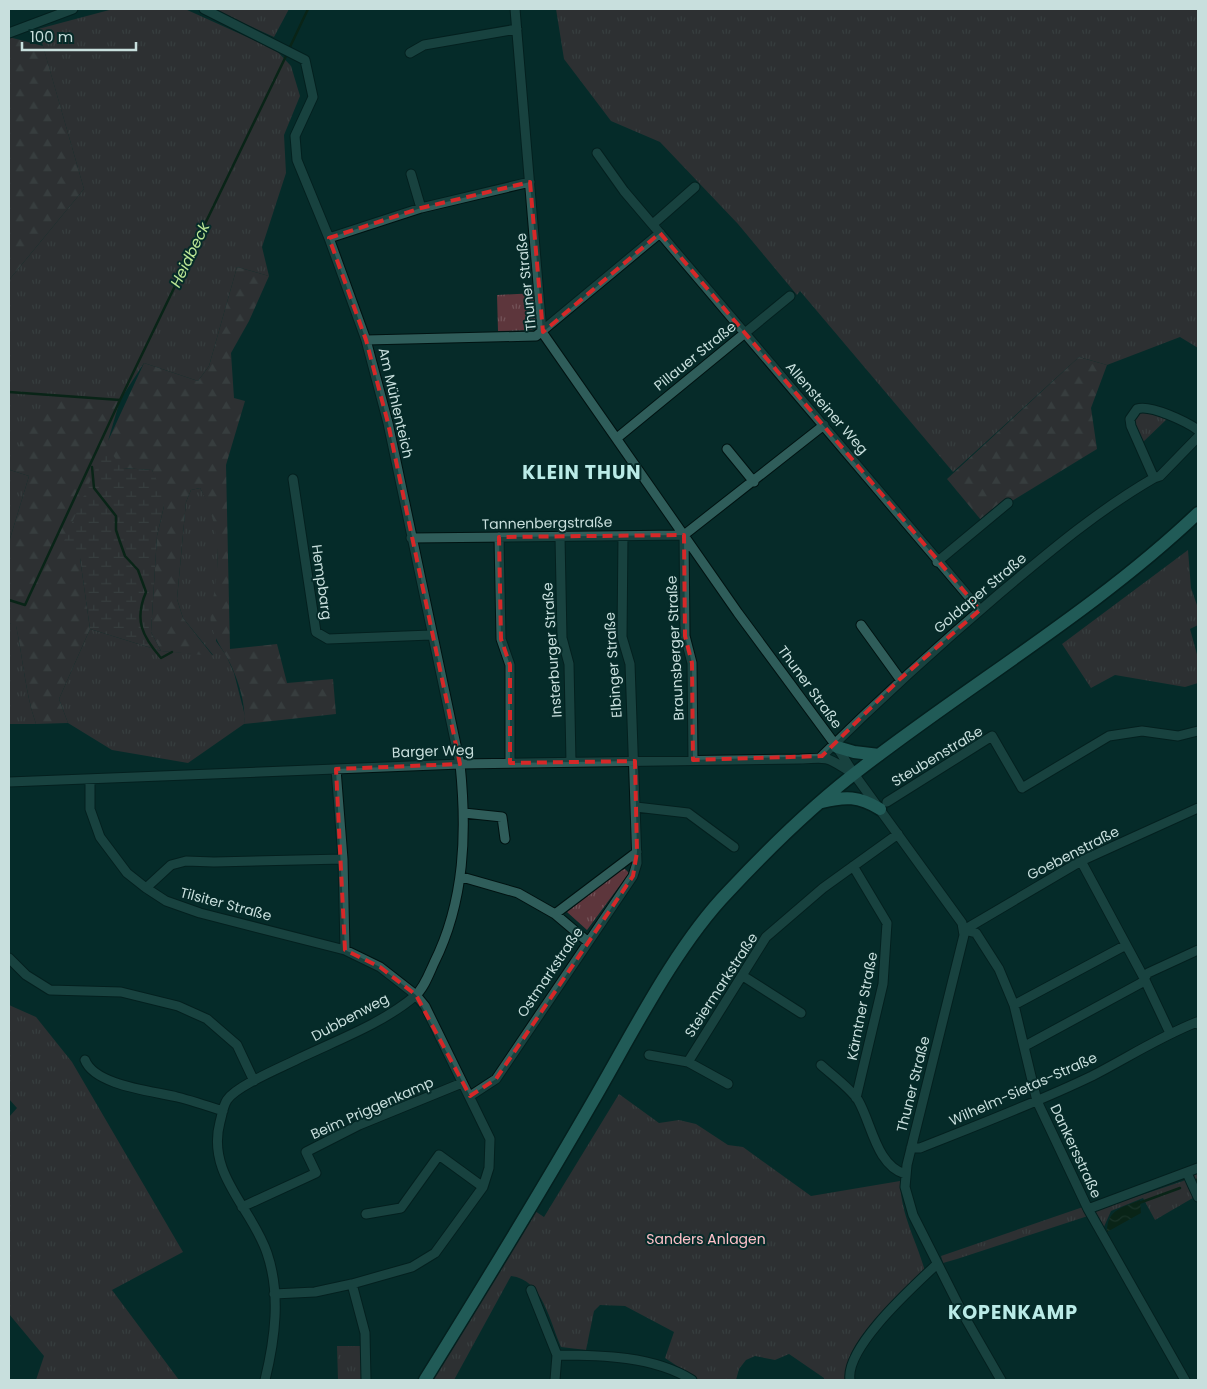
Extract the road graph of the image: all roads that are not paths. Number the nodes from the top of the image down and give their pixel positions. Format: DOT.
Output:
graph roads {
  1 [pos="73,9"];
  2 [pos="204,9"];
  3 [pos="515,9"];
  4 [pos="517,29"];
  5 [pos="9,33"];
  6 [pos="410,53"];
  7 [pos="597,153"];
  8 [pos="411,174"];
  9 [pos="530,182"];
  10 [pos="695,187"];
  11 [pos="421,208"];
  12 [pos="653,224"];
  13 [pos="660,233"];
  14 [pos="329,238"];
  15 [pos="790,296"];
  16 [pos="542,332"];
  17 [pos="745,333"];
  18 [pos="366,340"];
  19 [pos="824,425"];
  20 [pos="1198,430"];
  21 [pos="1198,437"];
  22 [pos="617,438"];
  23 [pos="727,449"];
  24 [pos="1154,478"];
  25 [pos="293,479"];
  26 [pos="754,482"];
  27 [pos="1008,503"];
  28 [pos="1198,513"];
  29 [pos="684,535"];
  30 [pos="623,536"];
  31 [pos="499,537"];
  32 [pos="560,537"];
  33 [pos="411,538"];
  34 [pos="937,562"];
  35 [pos="980,610"];
  36 [pos="861,625"];
  37 [pos="431,635"];
  38 [pos="900,679"];
  39 [pos="1198,732"];
  40 [pos="836,745"];
  41 [pos="879,755"];
  42 [pos="822,756"];
  43 [pos="693,760"];
  44 [pos="635,761"];
  45 [pos="571,762"];
  46 [pos="510,763"];
  47 [pos="460,764"];
  48 [pos="336,769"];
  49 [pos="854,774"];
  50 [pos="90,779"];
  51 [pos="9,782"];
  52 [pos="820,802"];
  53 [pos="883,805"];
  54 [pos="636,807"];
  55 [pos="1198,808"];
  56 [pos="464,813"];
  57 [pos="898,834"];
  58 [pos="506,839"];
  59 [pos="734,847"];
  60 [pos="638,852"];
  61 [pos="343,859"];
  62 [pos="1081,861"];
  63 [pos="853,866"];
  64 [pos="462,877"];
  65 [pos="146,888"];
  66 [pos="555,914"];
  67 [pos="964,930"];
  68 [pos="587,941"];
  69 [pos="1126,945"];
  70 [pos="345,950"];
  71 [pos="1198,950"];
  72 [pos="9,958"];
  73 [pos="743,976"];
  74 [pos="1144,978"];
  75 [pos="416,995"];
  76 [pos="1014,1005"];
  77 [pos="801,1013"];
  78 [pos="1198,1023"];
  79 [pos="1170,1033"];
  80 [pos="1025,1046"];
  81 [pos="649,1055"];
  82 [pos="85,1060"];
  83 [pos="688,1062"];
  84 [pos="821,1065"];
  85 [pos="254,1081"];
  86 [pos="462,1083"];
  87 [pos="728,1084"];
  88 [pos="470,1096"];
  89 [pos="856,1098"];
  90 [pos="1037,1101"];
  91 [pos="223,1111"];
  92 [pos="911,1148"];
  93 [pos="1198,1168"];
  94 [pos="1187,1173"];
  95 [pos="905,1174"];
  96 [pos="483,1187"];
  97 [pos="1198,1197"];
  98 [pos="242,1207"];
  99 [pos="1088,1209"];
  100 [pos="366,1214"];
  101 [pos="937,1264"];
  102 [pos="352,1284"];
  103 [pos="530,1290"];
  104 [pos="274,1294"];
  105 [pos="557,1355"];
  106 [pos="266,1380"];
  107 [pos="366,1380"];
  108 [pos="425,1380"];
  109 [pos="555,1380"];
  110 [pos="692,1380"];
  111 [pos="850,1380"];
  112 [pos="1001,1380"];
  113 [pos="1184,1380"];
  1 -- 5 [label="street"];
  2 -- 14 [label="street, Am Mühlenteich"];
  3 -- 4 [label="street, Thuner Straße"];
  4 -- 6 [label="street"];
  4 -- 9 [label="street, Thuner Straße"];
  7 -- 12 [label="street, Allensteiner Weg"];
  8 -- 11 [label="street"];
  9 -- 11 [label="street"];
  9 -- 16 [label="street, Thuner Straße"];
  10 -- 12 [label="street"];
  11 -- 14 [label="street"];
  12 -- 13 [label="street, Allensteiner Weg"];
  13 -- 16 [label="street"];
  13 -- 17 [label="street, Allensteiner Weg"];
  14 -- 18 [label="street, Am Mühlenteich"];
  15 -- 17 [label="street, Pillauer Straße"];
  16 -- 18 [label="street"];
  16 -- 22 [label="street, Thuner Straße"];
  17 -- 19 [label="street, Allensteiner Weg"];
  17 -- 22 [label="street, Pillauer Straße"];
  18 -- 33 [label="street, Am Mühlenteich"];
  19 -- 26 [label="street"];
  19 -- 34 [label="street, Allensteiner Weg"];
  20 -- 24 [label="street"];
  21 -- 24 [label="street, Goldaper Straße"];
  22 -- 29 [label="street, Thuner Straße"];
  23 -- 26 [label="street"];
  24 -- 35 [label="street, Goldaper Straße"];
  25 -- 37 [label="street, Hempbarg"];
  26 -- 29 [label="street"];
  27 -- 34 [label="street"];
  28 -- 41 [label="main road"];
  29 -- 30 [label="street, Tannenbergstraße"];
  29 -- 40 [label="street, Thuner Straße"];
  29 -- 43 [label="street, Braunsberger Straße"];
  30 -- 32 [label="street, Tannenbergstraße"];
  30 -- 44 [label="street, Elbinger Straße"];
  31 -- 32 [label="street, Tannenbergstraße"];
  31 -- 33 [label="street, Tannenbergstraße"];
  31 -- 46 [label="street"];
  32 -- 45 [label="street, Insterburger Straße"];
  33 -- 37 [label="street, Am Mühlenteich"];
  34 -- 35 [label="street, Allensteiner Weg"];
  35 -- 38 [label="street, Goldaper Straße"];
  36 -- 38 [label="street"];
  37 -- 47 [label="street, Am Mühlenteich"];
  38 -- 40 [label="street, Goldaper Straße"];
  39 -- 53 [label="street, Steubenstraße"];
  40 -- 41 [label="main road"];
  40 -- 42 [label="street, Goldaper Straße"];
  40 -- 49 [label="street, Thuner Straße"];
  41 -- 49 [label="main road"];
  42 -- 43 [label="street, Barger Weg"];
  42 -- 49 [label="street, Barger Weg"];
  43 -- 44 [label="street, Barger Weg"];
  44 -- 45 [label="street, Barger Weg"];
  44 -- 54 [label="street, Ostmarkstraße"];
  45 -- 46 [label="street, Barger Weg"];
  46 -- 47 [label="street, Barger Weg"];
  47 -- 48 [label="street, Barger Weg"];
  47 -- 56 [label="street, Dubbenweg"];
  48 -- 50 [label="street, Barger Weg"];
  48 -- 61 [label="street"];
  49 -- 52 [label="main road"];
  49 -- 53 [label="street, Thuner Straße"];
  50 -- 51 [label="street, Barger Weg"];
  50 -- 65 [label="street, Tilsiter Straße"];
  52 -- 53 [label="main road"];
  52 -- 108 [label="main road"];
  53 -- 57 [label="street, Thuner Straße"];
  54 -- 59 [label="street"];
  54 -- 60 [label="street, Ostmarkstraße"];
  55 -- 62 [label="street, Goebenstraße"];
  56 -- 58 [label="street"];
  56 -- 64 [label="street, Dubbenweg"];
  57 -- 63 [label="street, Steiermarkstraße"];
  57 -- 67 [label="street, Thuner Straße"];
  60 -- 66 [label="street, Ostmarkstraße"];
  60 -- 68 [label="street, Ostmarkstraße"];
  61 -- 65 [label="street"];
  61 -- 70 [label="street"];
  62 -- 67 [label="street, Goebenstraße"];
  62 -- 69 [label="street"];
  63 -- 73 [label="street, Steiermarkstraße"];
  63 -- 89 [label="street, Kärntner Straße"];
  64 -- 66 [label="street"];
  64 -- 75 [label="street, Dubbenweg"];
  65 -- 70 [label="street, Tilsiter Straße"];
  66 -- 68 [label="street"];
  67 -- 76 [label="street, Dankersstraße"];
  67 -- 92 [label="street, Thuner Straße"];
  68 -- 88 [label="street, Ostmarkstraße"];
  69 -- 74 [label="street"];
  69 -- 76 [label="street"];
  70 -- 75 [label="street, Tilsiter Straße"];
  71 -- 74 [label="street"];
  72 -- 85 [label="street"];
  73 -- 77 [label="street"];
  73 -- 83 [label="street, Steiermarkstraße"];
  74 -- 79 [label="street"];
  74 -- 80 [label="street"];
  75 -- 85 [label="street, Dubbenweg"];
  75 -- 86 [label="street, Tilsiter Straße"];
  76 -- 80 [label="street, Dankersstraße"];
  78 -- 79 [label="street, Wilhelm-Sietas-Straße"];
  79 -- 90 [label="street, Wilhelm-Sietas-Straße"];
  80 -- 90 [label="street, Dankersstraße"];
  81 -- 83 [label="street"];
  82 -- 91 [label="street"];
  83 -- 87 [label="street"];
  84 -- 89 [label="street"];
  85 -- 91 [label="street, Dubbenweg"];
  86 -- 88 [label="street, Tilsiter Straße"];
  86 -- 98 [label="street, Beim Priggenkamp"];
  88 -- 96 [label="street, Tilsiter Straße"];
  89 -- 95 [label="street"];
  90 -- 92 [label="street, Wilhelm-Sietas-Straße"];
  90 -- 99 [label="street, Dankersstraße"];
  91 -- 98 [label="street, Dubbenweg"];
  92 -- 95 [label="street, Thuner Straße"];
  93 -- 94 [label="street"];
  94 -- 97 [label="street"];
  94 -- 99 [label="street"];
  95 -- 101 [label="street, Thuner Straße"];
  96 -- 100 [label="street"];
  96 -- 102 [label="street"];
  98 -- 104 [label="street, Dubbenweg"];
  99 -- 113 [label="street, Dankersstraße"];
  101 -- 111 [label="street"];
  101 -- 112 [label="street, Thuner Straße"];
  102 -- 104 [label="street"];
  102 -- 107 [label="street"];
  103 -- 105 [label="street"];
  104 -- 106 [label="street, Dubbenweg"];
  105 -- 109 [label="street"];
  105 -- 110 [label="street"];
}
